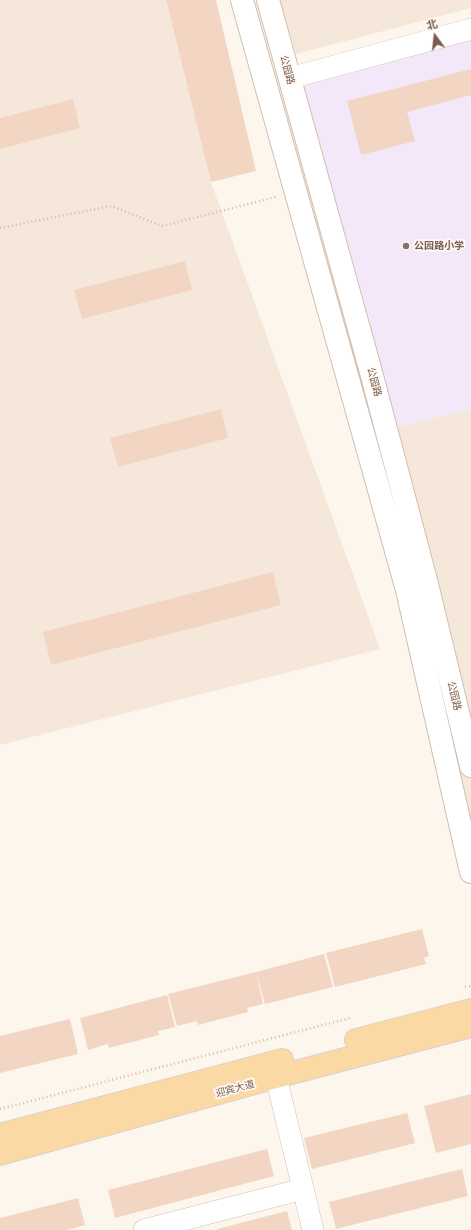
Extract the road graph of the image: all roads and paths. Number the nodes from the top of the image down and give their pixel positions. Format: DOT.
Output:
graph roads {
  1 [pos="242,0"];
  2 [pos="268,0"];
  3 [pos="471,29"];
  4 [pos="290,78"];
  5 [pos="296,191"];
  6 [pos="0,228"];
  7 [pos="471,766"];
  8 [pos="471,872"];
  9 [pos="471,986"];
  10 [pos="463,988"];
  11 [pos="471,1010"];
  12 [pos="355,1016"];
  13 [pos="471,1026"];
  14 [pos="276,1078"];
  15 [pos="0,1109"];
  16 [pos="0,1135"];
  17 [pos="0,1154"];
  18 [pos="303,1189"];
  19 [pos="144,1230"];
  20 [pos="313,1230"];
  1 -- 5 [label="street"];
  2 -- 4 [label="street, 公园路"];
  3 -- 4 [label="street"];
  4 -- 7 [label="street, 公园路"];
  5 -- 6 [label="path"];
  5 -- 8 [label="street"];
  9 -- 10 [label="path"];
  11 -- 16 [label="main road, 迎宾大道"];
  12 -- 15 [label="path"];
  13 -- 14 [label="main road, 迎宾大道"];
  14 -- 17 [label="main road, 迎宾大道"];
  14 -- 18 [label="street"];
  18 -- 19 [label="street"];
  18 -- 20 [label="street"];
}
